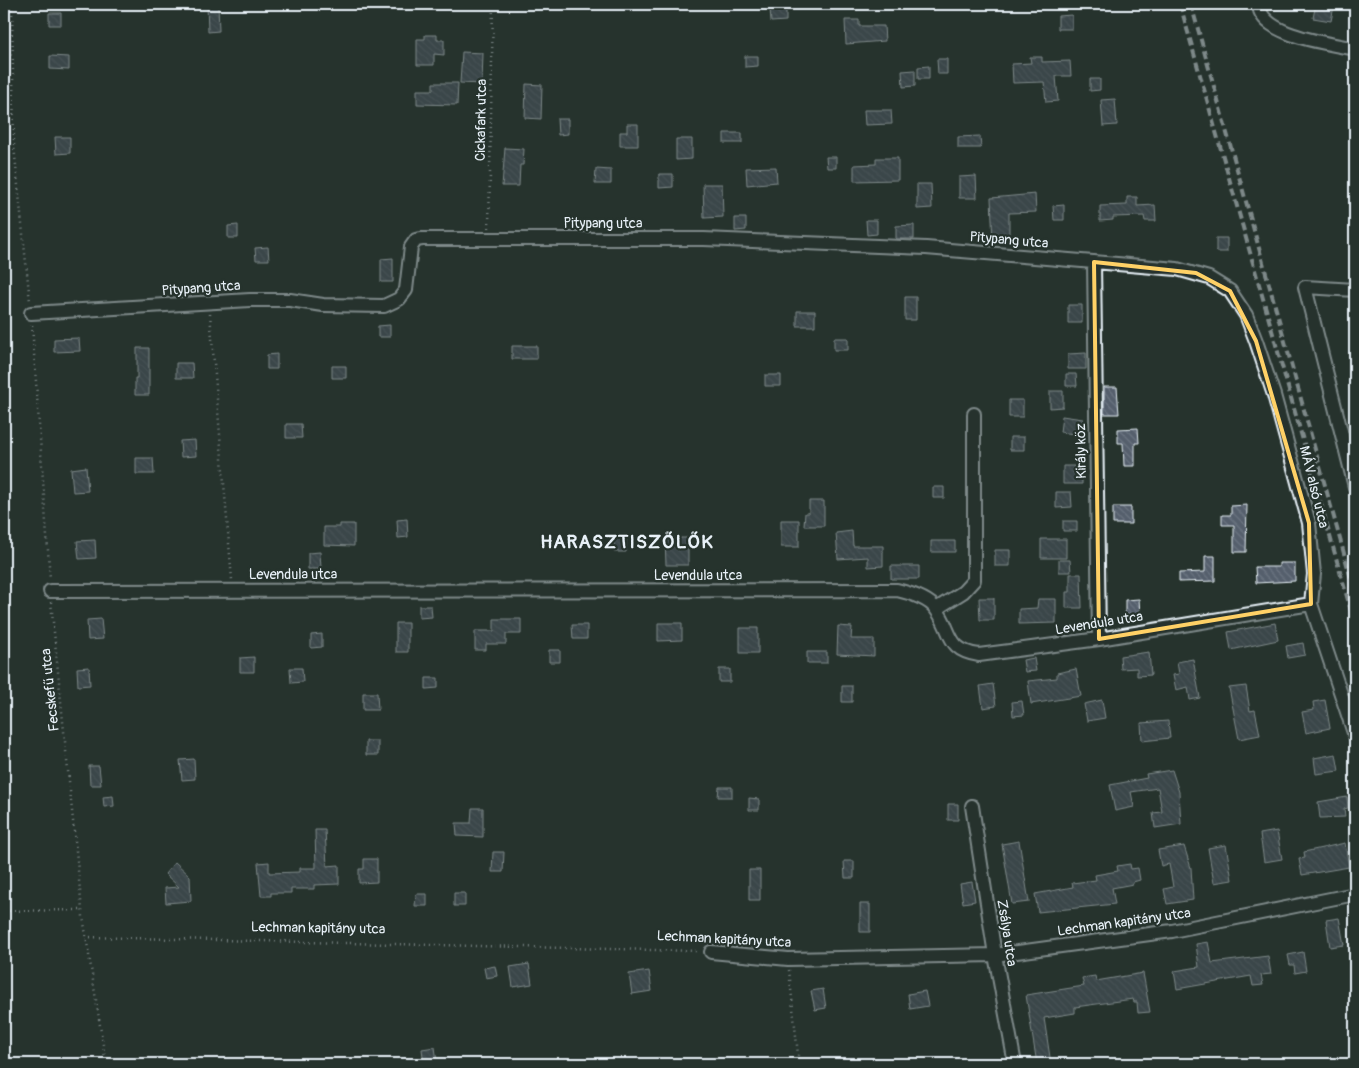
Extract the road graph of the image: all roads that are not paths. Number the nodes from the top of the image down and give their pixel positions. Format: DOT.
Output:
graph roads {
  1 [pos="1259,4"];
  2 [pos="1355,49"];
  3 [pos="1094,262"];
  4 [pos="1220,284"];
  5 [pos="1355,290"];
  6 [pos="31,313"];
  7 [pos="974,414"];
  8 [pos="1355,487"];
  9 [pos="50,590"];
  10 [pos="1311,604"];
  11 [pos="936,609"];
  12 [pos="1099,639"];
  13 [pos="1355,736"];
  14 [pos="972,806"];
  15 [pos="1355,894"];
  16 [pos="711,952"];
  17 [pos="995,955"];
  18 [pos="1015,1064"];
  1 -- 2 [label="street"];
  3 -- 4 [label="street, Pitypang utca"];
  3 -- 6 [label="street, Pitypang utca"];
  3 -- 12 [label="street, Király köz"];
  4 -- 10 [label="street, MÁV alsó utca"];
  5 -- 8 [label="street"];
  7 -- 11 [label="street"];
  9 -- 11 [label="street, Levendula utca"];
  10 -- 12 [label="street, Levendula utca"];
  10 -- 13 [label="street, MÁV alsó utca"];
  11 -- 12 [label="street, Levendula utca"];
  14 -- 17 [label="street, Zsálya utca"];
  15 -- 17 [label="street, Lechman kapitány utca"];
  16 -- 17 [label="street, Lechman kapitány utca"];
  17 -- 18 [label="street, Zsálya utca"];
}
